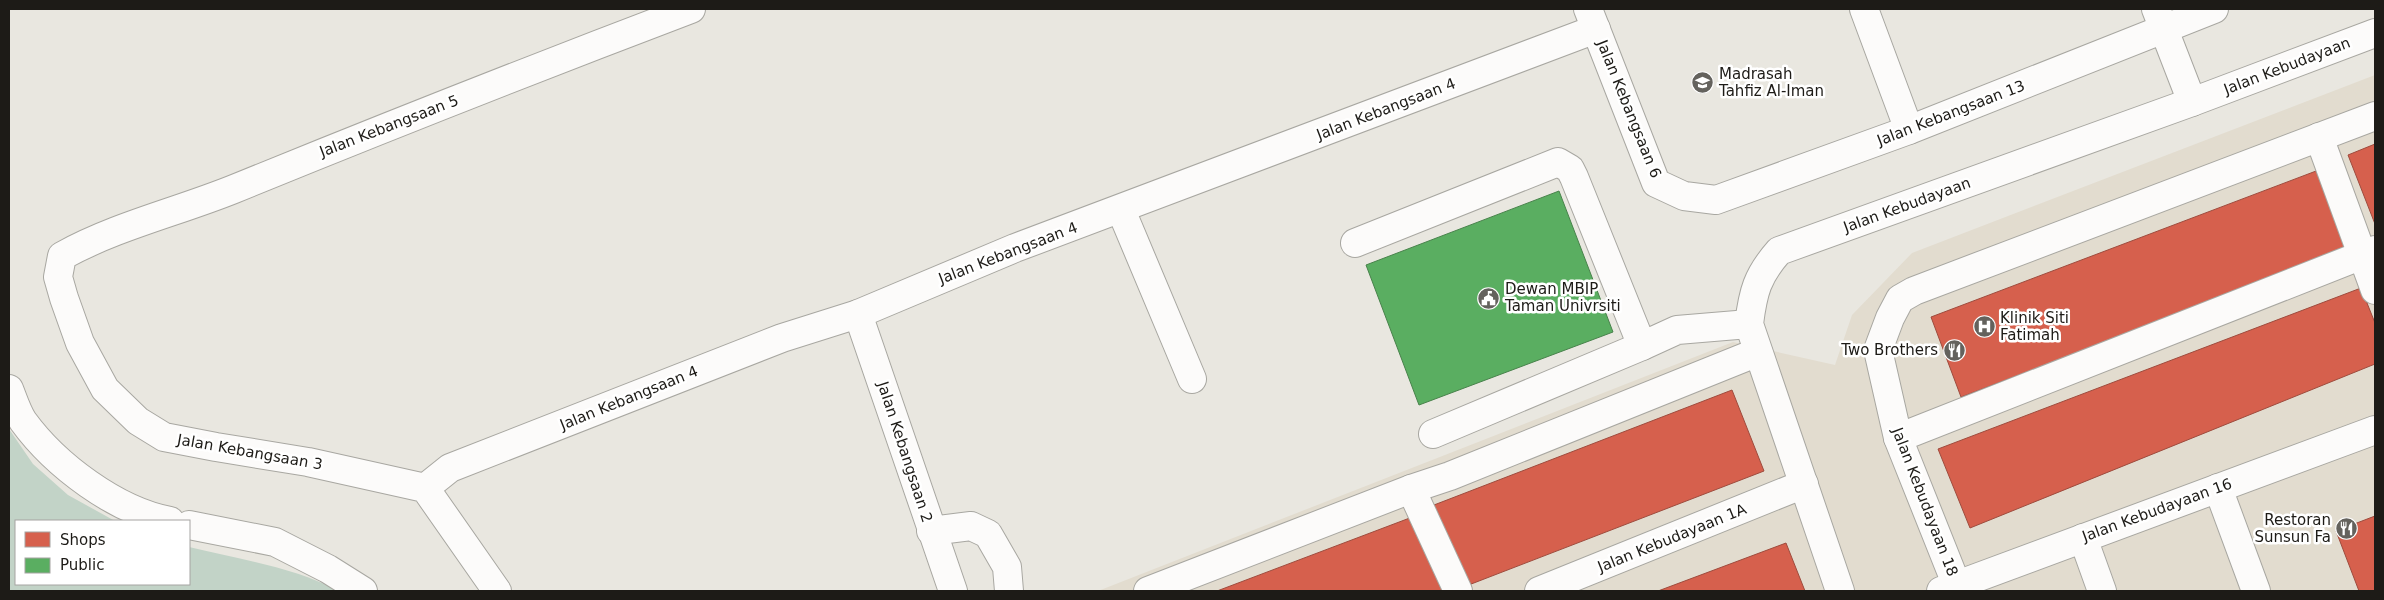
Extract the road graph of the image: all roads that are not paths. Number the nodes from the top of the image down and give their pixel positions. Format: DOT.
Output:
graph roads {
  1 [pos="691,9"];
  2 [pos="1864,9"];
  3 [pos="2214,9"];
  4 [pos="2160,18"];
  5 [pos="1592,19"];
  6 [pos="2375,33"];
  7 [pos="2192,102"];
  8 [pos="2375,116"];
  9 [pos="1909,130"];
  10 [pos="2319,137"];
  11 [pos="1684,196"];
  12 [pos="1121,210"];
  13 [pos="87,242"];
  14 [pos="1355,243"];
  15 [pos="2368,252"];
  16 [pos="2375,290"];
  17 [pos="858,314"];
  18 [pos="1749,324"];
  19 [pos="1642,346"];
  20 [pos="1758,352"];
  21 [pos="1192,379"];
  22 [pos="9,389"];
  23 [pos="2375,430"];
  24 [pos="1433,434"];
  25 [pos="1898,438"];
  26 [pos="1804,484"];
  27 [pos="425,488"];
  28 [pos="2218,488"];
  29 [pos="1411,489"];
  30 [pos="164,520"];
  31 [pos="190,525"];
  32 [pos="931,531"];
  33 [pos="2083,538"];
  34 [pos="1952,589"];
  35 [pos="363,591"];
  36 [pos="497,591"];
  37 [pos="953,591"];
  38 [pos="1009,591"];
  39 [pos="1148,591"];
  40 [pos="1458,591"];
  41 [pos="1539,591"];
  42 [pos="1840,591"];
  43 [pos="2102,591"];
  44 [pos="2256,591"];
  1 -- 13 [label="street, Jalan Kebangsaan 5"];
  2 -- 9 [label="street"];
  3 -- 4 [label="street, Jalan Kebangsaan 13"];
  4 -- 7 [label="street"];
  4 -- 9 [label="street, Jalan Kebangsaan 13"];
  5 -- 11 [label="street, Jalan Kebangsaan 6"];
  5 -- 12 [label="street, Jalan Kebangsaan 4"];
  6 -- 7 [label="street, Jalan Kebudayaan"];
  7 -- 18 [label="street, Jalan Kebudayaan"];
  8 -- 10 [label="street"];
  9 -- 11 [label="street, Jalan Kebangsaan 13"];
  10 -- 15 [label="street"];
  10 -- 25 [label="street, Jalan Kebudayaan 18"];
  12 -- 17 [label="street, Jalan Kebangsaan 4"];
  12 -- 21 [label="street"];
  13 -- 27 [label="street, Jalan Kebangsaan 3"];
  14 -- 19 [label="street"];
  15 -- 16 [label="street"];
  15 -- 25 [label="street"];
  17 -- 27 [label="street, Jalan Kebangsaan 4"];
  17 -- 32 [label="street, Jalan Kebangsaan 2"];
  18 -- 19 [label="street"];
  18 -- 20 [label="street, Jalan Kebudayaan"];
  19 -- 24 [label="street"];
  20 -- 26 [label="street, Jalan Kebudayaan"];
  20 -- 29 [label="street"];
  22 -- 30 [label="street"];
  23 -- 28 [label="street, Jalan Kebudayaan 16"];
  25 -- 34 [label="street, Jalan Kebudayaan 18"];
  26 -- 41 [label="street, Jalan Kebudayaan 1A"];
  26 -- 42 [label="street, Jalan Kebudayaan"];
  27 -- 36 [label="street"];
  28 -- 33 [label="street, Jalan Kebudayaan 16"];
  28 -- 44 [label="street"];
  29 -- 39 [label="street"];
  29 -- 40 [label="street"];
  31 -- 35 [label="street"];
  32 -- 37 [label="street, Jalan Kebangsaan 2"];
  32 -- 38 [label="street"];
  33 -- 34 [label="street, Jalan Kebudayaan 16"];
  33 -- 43 [label="street"];
}
